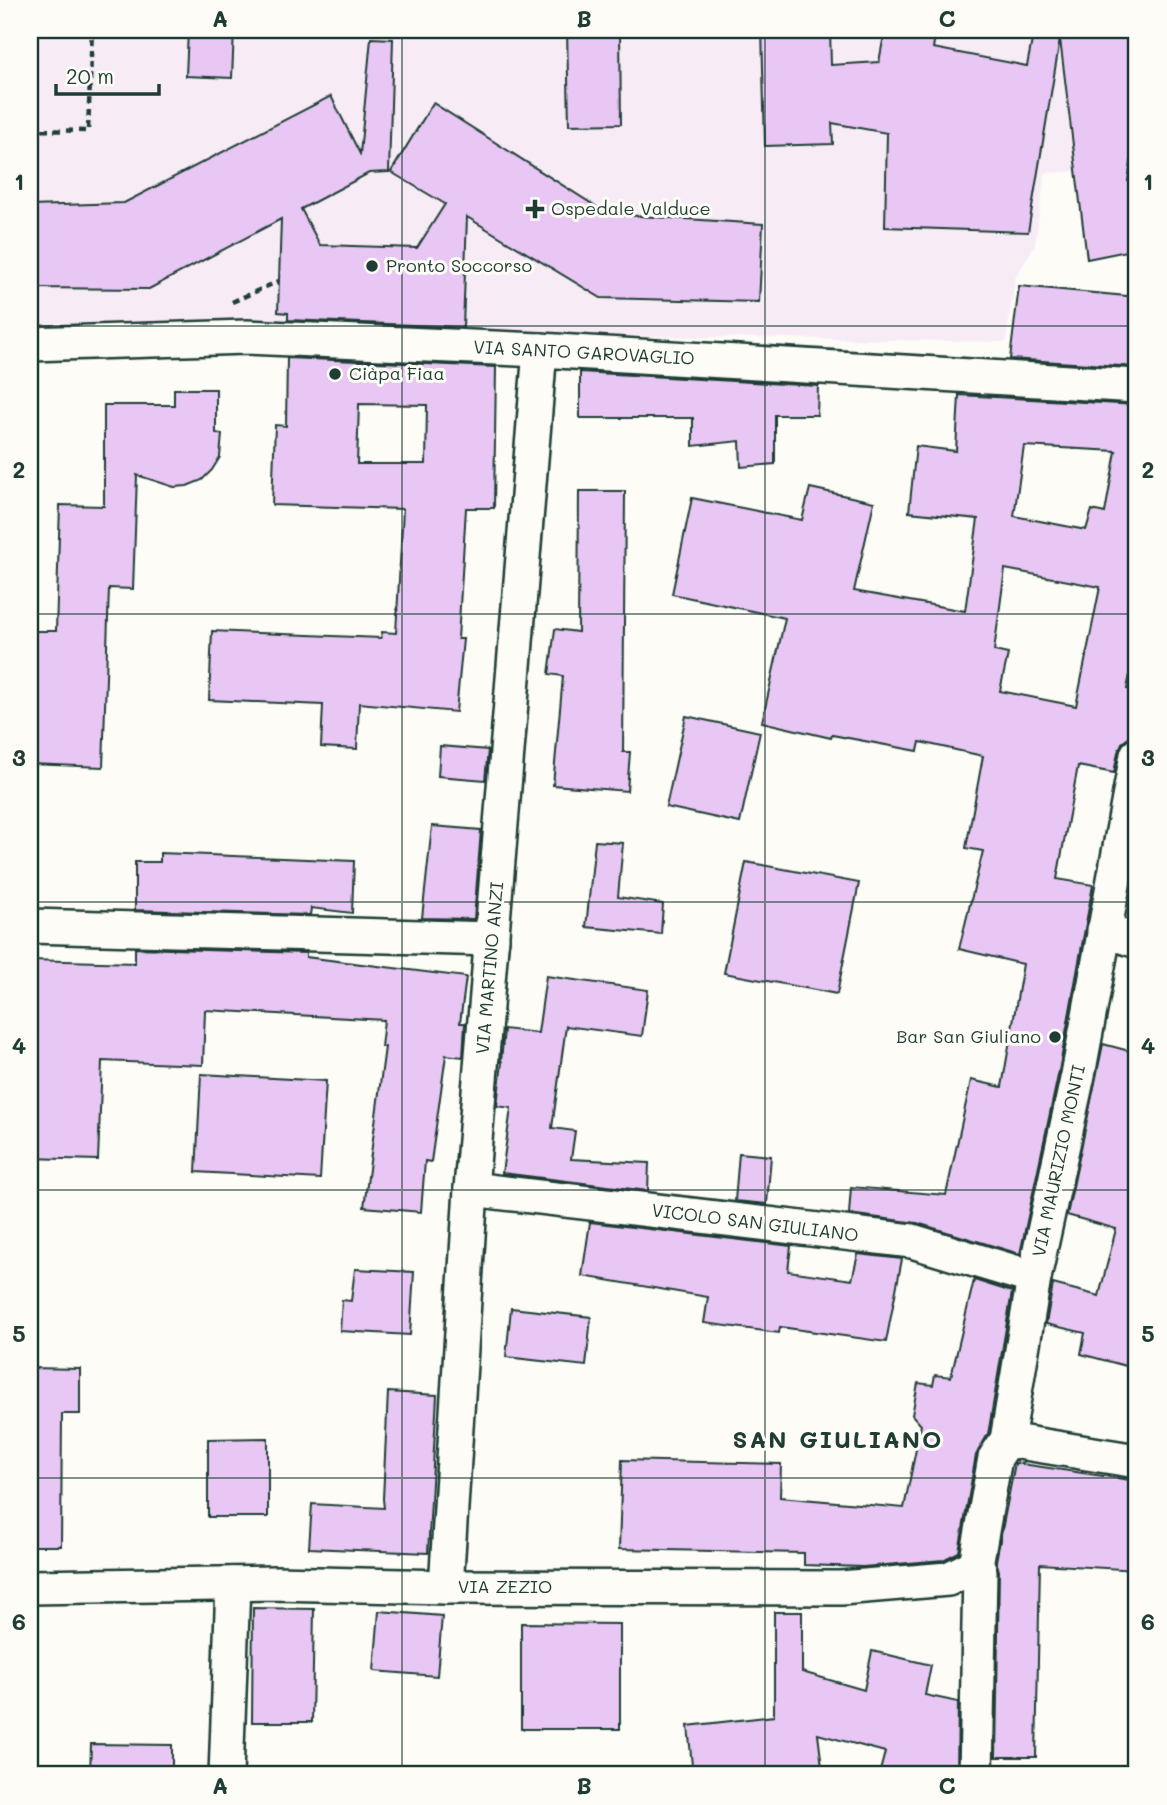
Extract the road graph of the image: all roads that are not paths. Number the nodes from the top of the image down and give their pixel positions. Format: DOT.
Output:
graph roads {
  1 [pos="30,344"];
  2 [pos="540,350"];
  3 [pos="1137,386"];
  4 [pos="1137,755"];
  5 [pos="30,926"];
  6 [pos="1104,930"];
  7 [pos="492,939"];
  8 [pos="1137,941"];
  9 [pos="471,1189"];
  10 [pos="1034,1278"];
  11 [pos="1007,1440"];
  12 [pos="1137,1461"];
  13 [pos="976,1565"];
  14 [pos="233,1584"];
  15 [pos="30,1587"];
  16 [pos="446,1587"];
  17 [pos="226,1775"];
  18 [pos="976,1775"];
  1 -- 2 [label="street, VIA SANTO GAROVAGLIO"];
  2 -- 3 [label="street, VIA SANTO GAROVAGLIO"];
  2 -- 7 [label="street, VIA MARTINO ANZI"];
  4 -- 6 [label="street, VIA MAURIZIO MONTI"];
  5 -- 7 [label="street"];
  6 -- 8 [label="street"];
  6 -- 10 [label="street, VIA MAURIZIO MONTI"];
  7 -- 9 [label="street, VIA MARTINO ANZI"];
  9 -- 10 [label="street, VICOLO SAN GIULIANO"];
  9 -- 16 [label="street, VIA MARTINO ANZI"];
  10 -- 11 [label="street, VIA MAURIZIO MONTI"];
  11 -- 12 [label="street"];
  11 -- 13 [label="street, VIA MAURIZIO MONTI"];
  13 -- 16 [label="street, VIA ZEZIO"];
  13 -- 18 [label="street, VIA MAURIZIO MONTI"];
  14 -- 15 [label="street, VIA ZEZIO"];
  14 -- 16 [label="street, VIA ZEZIO"];
  14 -- 17 [label="street"];
}
